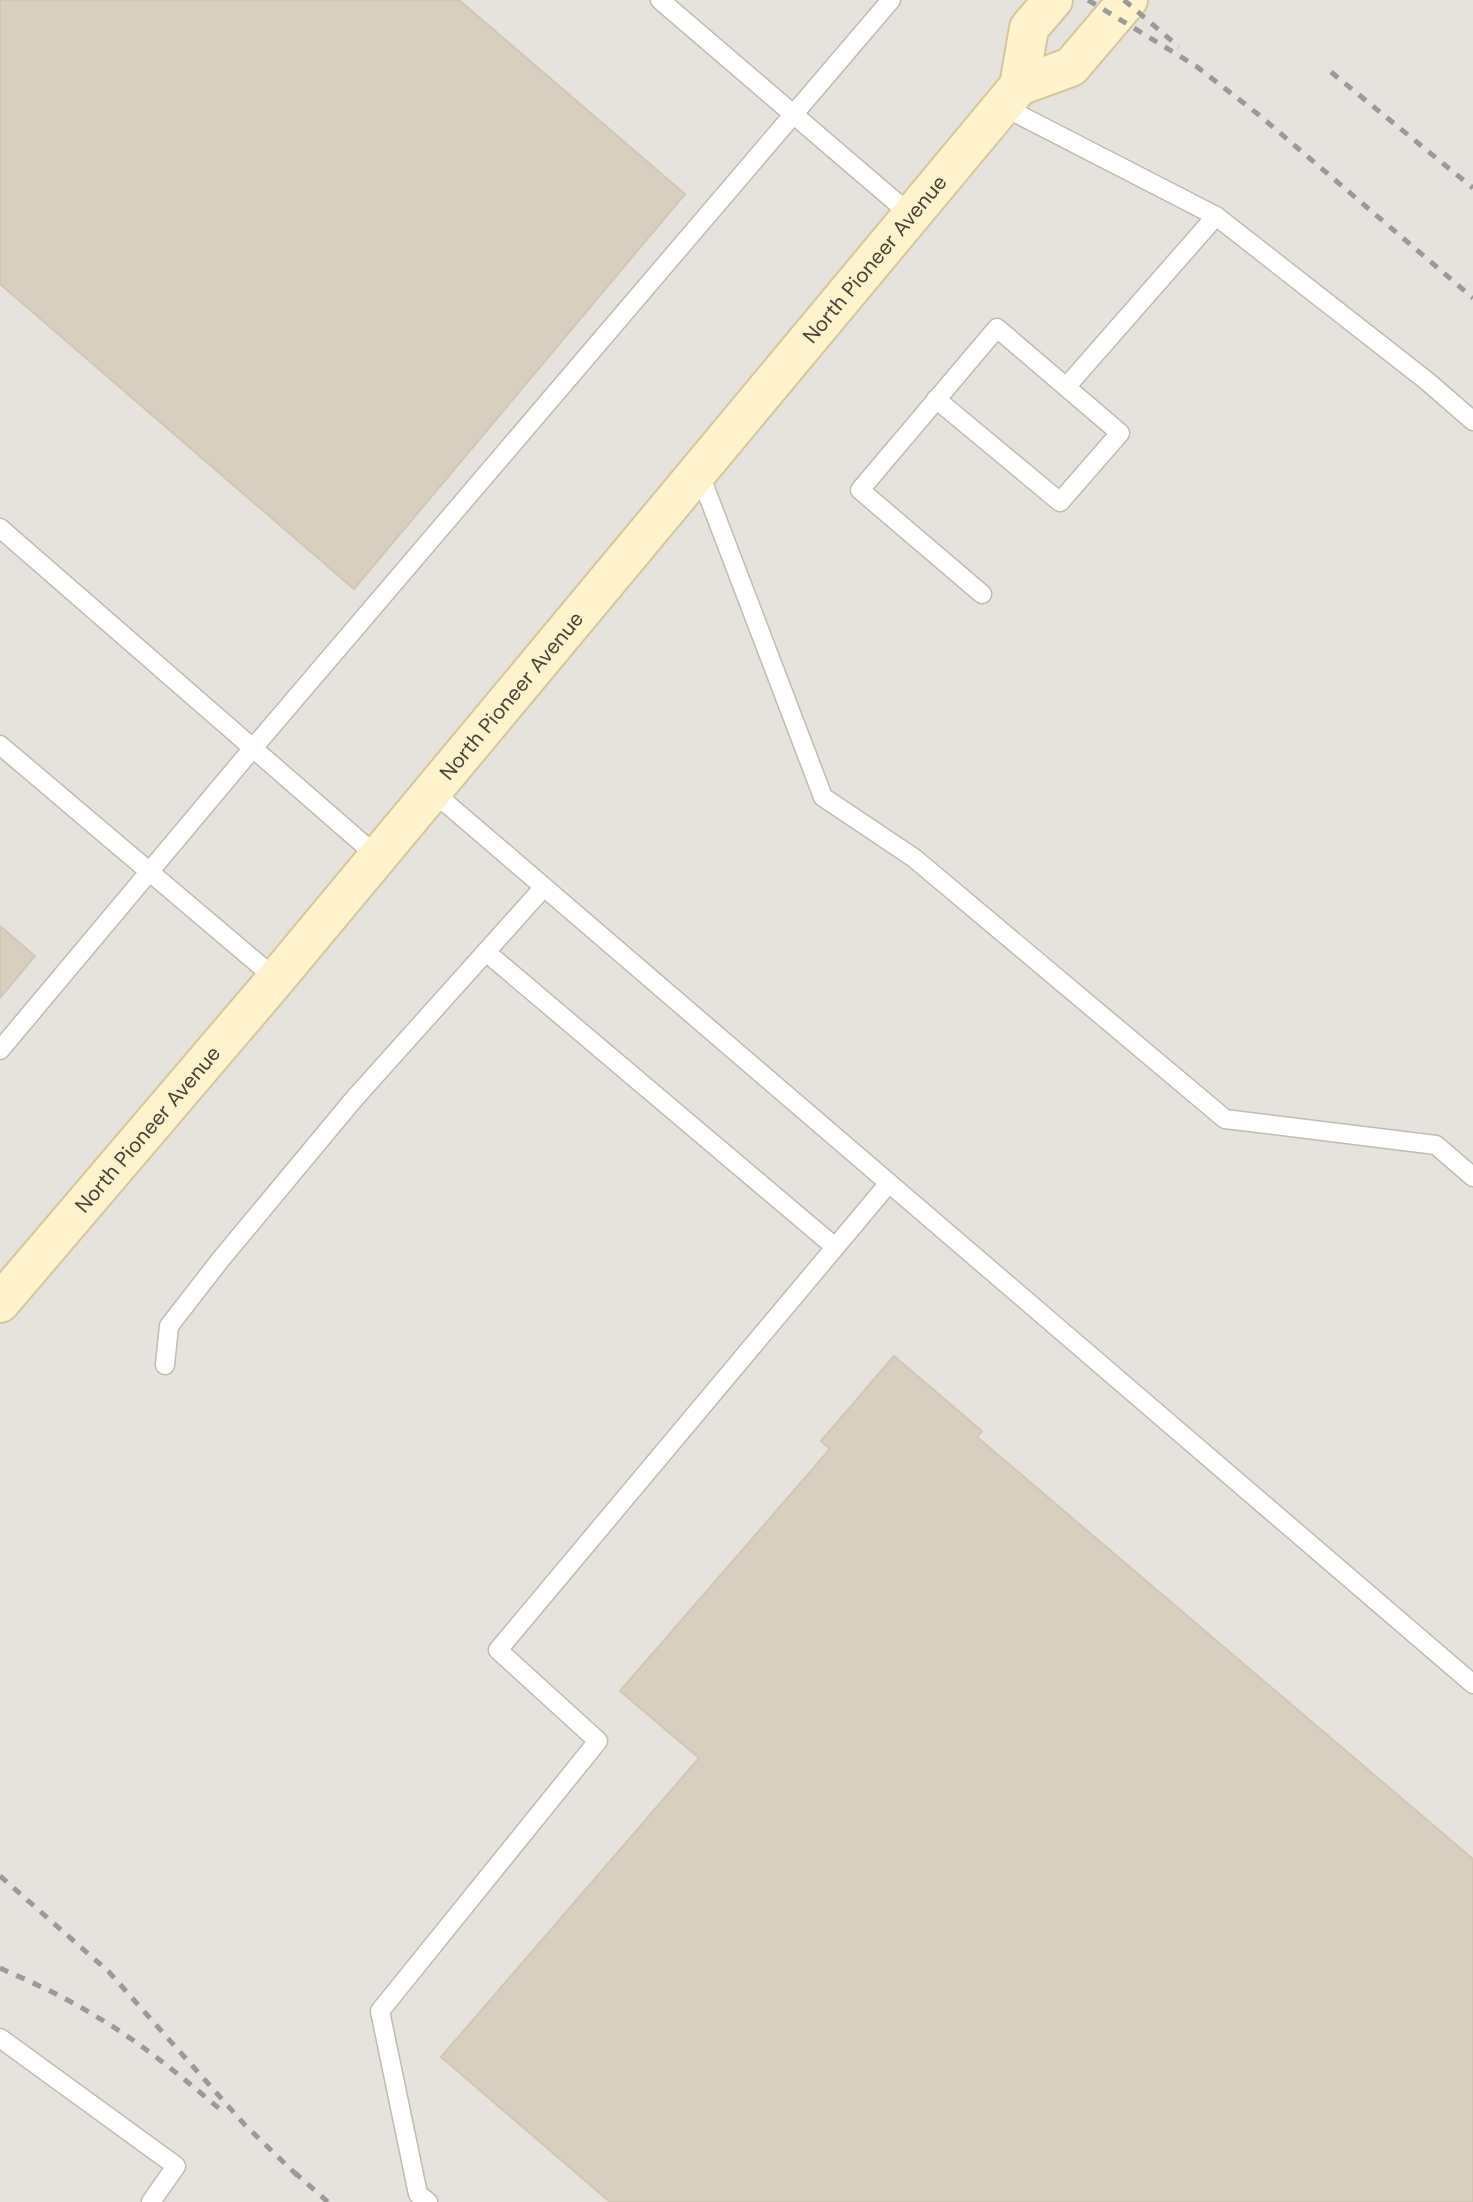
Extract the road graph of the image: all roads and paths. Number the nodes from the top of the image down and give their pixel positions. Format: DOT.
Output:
graph roads {
  1 [pos="660,0"];
  2 [pos="891,0"];
  3 [pos="1053,0"];
  4 [pos="1128,0"];
  5 [pos="1011,96"];
  6 [pos="793,114"];
  7 [pos="911,215"];
  8 [pos="1216,216"];
  9 [pos="1067,386"];
  10 [pos="936,399"];
  11 [pos="1473,421"];
  12 [pos="699,472"];
  13 [pos="0,528"];
  14 [pos="982,594"];
  15 [pos="0,745"];
  16 [pos="253,748"];
  17 [pos="432,791"];
  18 [pos="378,857"];
  19 [pos="150,872"];
  20 [pos="544,887"];
  21 [pos="486,952"];
  22 [pos="276,979"];
  23 [pos="0,1050"];
  24 [pos="1473,1177"];
  25 [pos="889,1183"];
  26 [pos="835,1247"];
  27 [pos="0,1303"];
  28 [pos="164,1365"];
  29 [pos="1473,1684"];
  30 [pos="0,2039"];
  31 [pos="152,2202"];
  32 [pos="428,2202"];
  1 -- 6 [label="lane"];
  2 -- 6 [label="lane"];
  3 -- 5 [label="street, North Pioneer Avenue"];
  4 -- 5 [label="street"];
  5 -- 7 [label="street, North Pioneer Avenue"];
  5 -- 8 [label="lane"];
  6 -- 7 [label="lane"];
  6 -- 16 [label="lane"];
  7 -- 12 [label="street, North Pioneer Avenue"];
  8 -- 9 [label="lane"];
  8 -- 11 [label="lane"];
  9 -- 10 [label="lane"];
  9 -- 10 [label="lane"];
  10 -- 14 [label="lane"];
  12 -- 17 [label="street, North Pioneer Avenue"];
  12 -- 24 [label="lane"];
  13 -- 16 [label="lane"];
  15 -- 19 [label="lane"];
  16 -- 18 [label="lane"];
  16 -- 19 [label="lane"];
  17 -- 18 [label="street, North Pioneer Avenue"];
  17 -- 20 [label="lane"];
  18 -- 22 [label="street, North Pioneer Avenue"];
  19 -- 22 [label="lane"];
  19 -- 23 [label="lane"];
  20 -- 21 [label="lane"];
  20 -- 25 [label="lane"];
  21 -- 26 [label="lane"];
  21 -- 28 [label="lane"];
  22 -- 27 [label="street, North Pioneer Avenue"];
  25 -- 26 [label="lane"];
  25 -- 29 [label="lane"];
  26 -- 32 [label="lane"];
  30 -- 31 [label="lane"];
}
